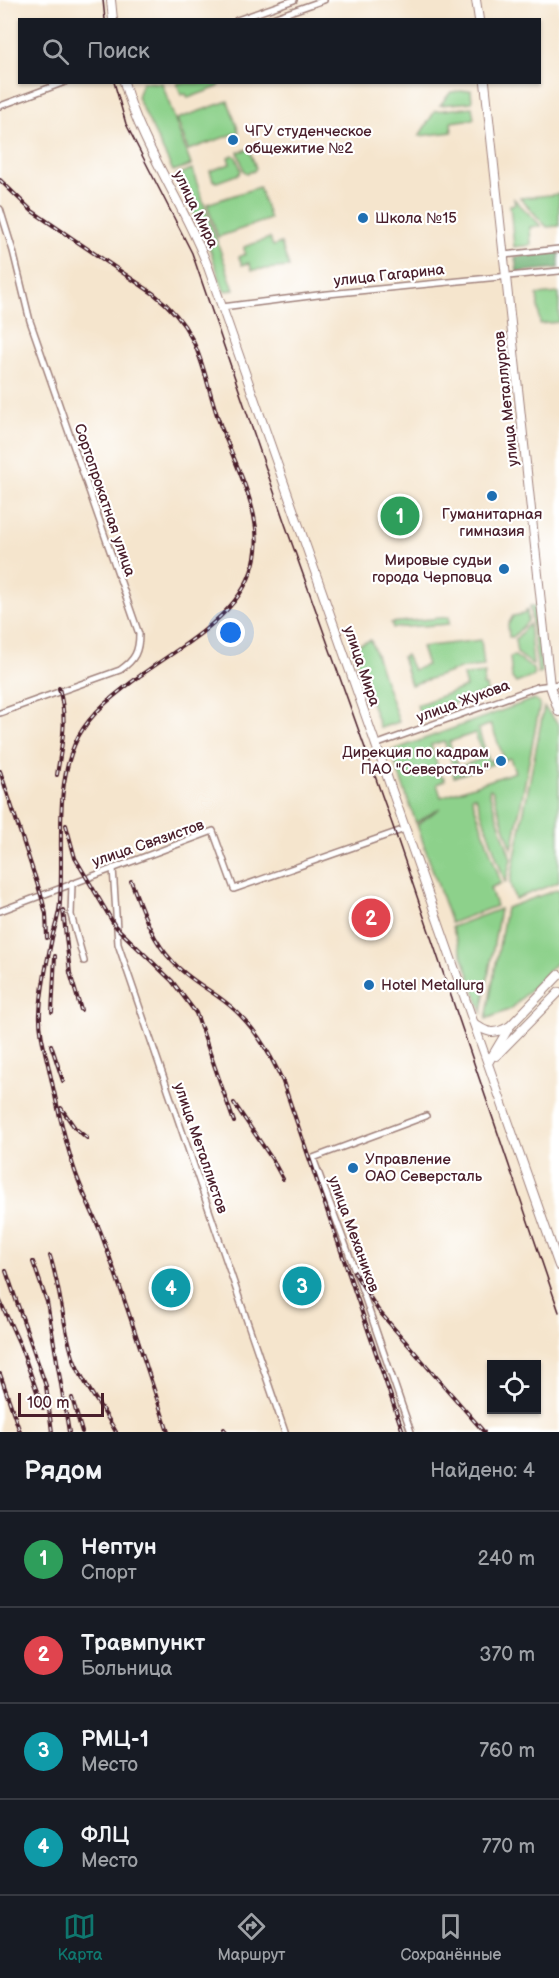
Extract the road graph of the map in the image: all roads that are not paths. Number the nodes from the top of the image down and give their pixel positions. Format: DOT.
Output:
graph roads {
  1 [pos="111,0"];
  2 [pos="324,0"];
  3 [pos="476,0"];
  4 [pos="292,1"];
  5 [pos="293,10"];
  6 [pos="113,18"];
  7 [pos="243,18"];
  8 [pos="272,18"];
  9 [pos="478,18"];
  10 [pos="60,84"];
  11 [pos="125,84"];
  12 [pos="485,84"];
  13 [pos="0,106"];
  14 [pos="0,209"];
  15 [pos="559,249"];
  16 [pos="504,255"];
  17 [pos="559,270"];
  18 [pos="506,276"];
  19 [pos="222,307"];
  20 [pos="559,684"];
  21 [pos="550,686"];
  22 [pos="559,712"];
  23 [pos="0,713"];
  24 [pos="375,745"];
  25 [pos="405,829"];
  26 [pos="113,868"];
  27 [pos="72,884"];
  28 [pos="0,911"];
  29 [pos="84,961"];
  30 [pos="559,975"];
  31 [pos="559,992"];
  32 [pos="474,1022"];
  33 [pos="510,1026"];
  34 [pos="488,1064"];
  35 [pos="426,1116"];
  36 [pos="559,1266"];
  37 [pos="285,1432"];
  38 [pos="411,1432"];
  1 -- 6 [label="main road"];
  2 -- 5 [label="street"];
  3 -- 9 [label="main road"];
  4 -- 5 [label="street"];
  4 -- 7 [label="street"];
  5 -- 8 [label="street"];
  10 -- 13 [label="street"];
  11 -- 19 [label="main road, улица Мира"];
  12 -- 16 [label="main road, улица Металлургов"];
  14 -- 23 [label="street, Сортопрокатная улица"];
  15 -- 16 [label="street"];
  16 -- 18 [label="main road, улица Металлургов"];
  17 -- 18 [label="street, улица Гагарина"];
  18 -- 19 [label="street, улица Гагарина"];
  18 -- 21 [label="main road, улица Металлургов"];
  19 -- 24 [label="main road, улица Мира"];
  20 -- 21 [label="street, улица Жукова"];
  21 -- 22 [label="main road, улица Металлургов"];
  21 -- 24 [label="street, улица Жукова"];
  24 -- 25 [label="main road, улица Мира"];
  25 -- 26 [label="street, улица Связистов"];
  25 -- 32 [label="main road, улица Мира"];
  26 -- 27 [label="street, улица Связистов"];
  26 -- 37 [label="street, улица Металлистов"];
  27 -- 28 [label="street, улица Связистов"];
  27 -- 29 [label="street"];
  30 -- 33 [label="main road"];
  31 -- 34 [label="main road"];
  32 -- 33 [label="main road"];
  32 -- 34 [label="main road, улица Мира"];
  33 -- 34 [label="main road"];
  34 -- 36 [label="main road, улица Мира"];
  35 -- 38 [label="street, улица Механиков"];
}
